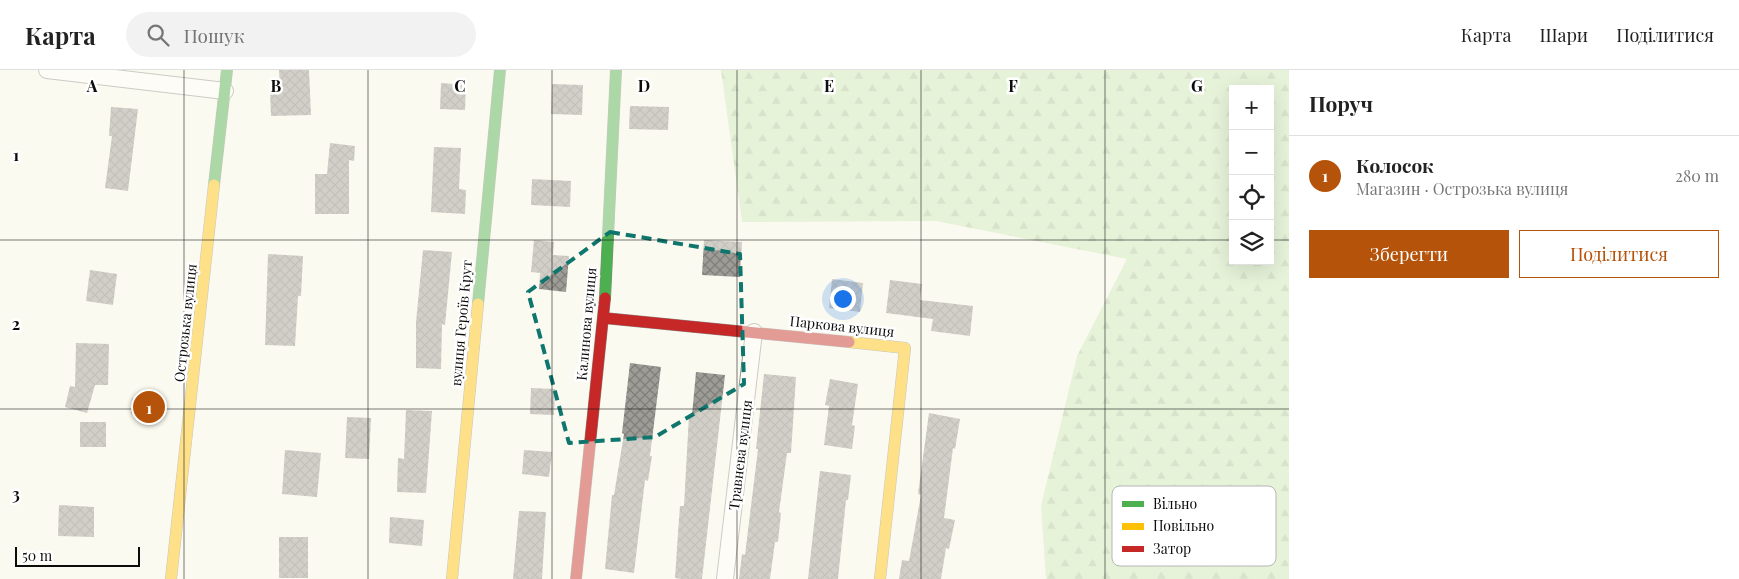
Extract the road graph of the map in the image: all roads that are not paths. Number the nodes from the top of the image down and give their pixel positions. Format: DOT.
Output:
graph roads {
  1 [pos="46,70"];
  2 [pos="227,70"];
  3 [pos="500,70"];
  4 [pos="616,70"];
  5 [pos="225,91"];
  6 [pos="604,318"];
  7 [pos="754,332"];
  8 [pos="172,579"];
  9 [pos="452,579"];
  10 [pos="576,579"];
  11 [pos="725,579"];
  12 [pos="880,579"];
  1 -- 5 [label="street"];
  2 -- 5 [label="street, Острозька вулиця"];
  3 -- 9 [label="street, вулиця Героїв Крут"];
  4 -- 6 [label="street, Калинова вулиця"];
  5 -- 8 [label="street, Острозька вулиця"];
  6 -- 7 [label="street, Паркова вулиця"];
  6 -- 10 [label="street, Калинова вулиця"];
  7 -- 11 [label="street, Травнева вулиця"];
  7 -- 12 [label="street, Паркова вулиця"];
}
